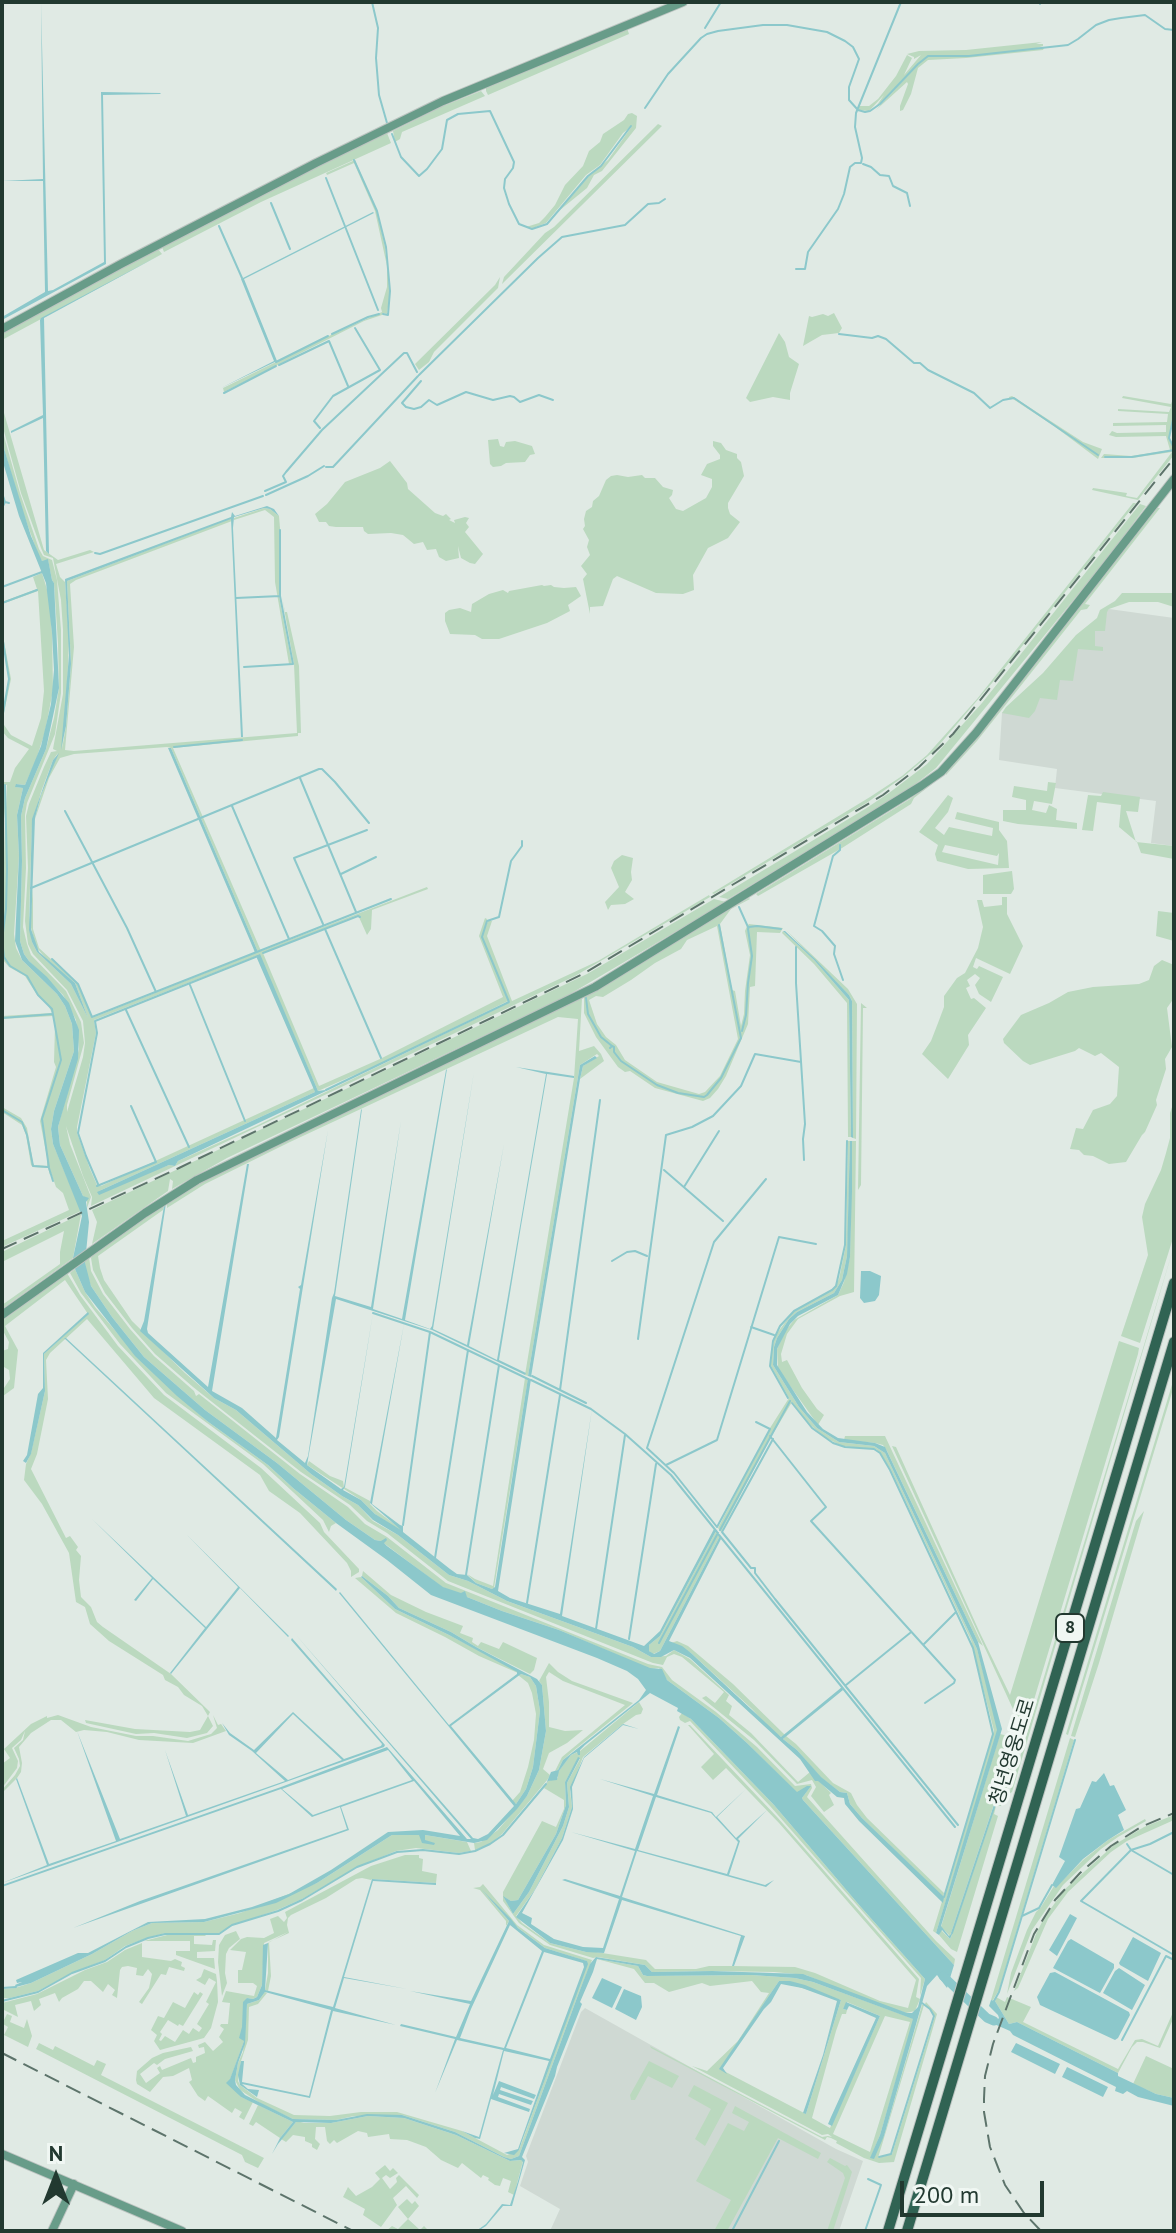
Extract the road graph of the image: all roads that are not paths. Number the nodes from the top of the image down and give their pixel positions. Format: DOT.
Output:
graph roads {
  1 [pos="683,2"];
  2 [pos="2,329"];
  3 [pos="1174,479"];
  4 [pos="1174,1283"];
  5 [pos="2,1315"];
  6 [pos="1174,1342"];
  7 [pos="2,2154"];
  8 [pos="74,2184"];
  9 [pos="52,2231"];
  10 [pos="182,2231"];
  11 [pos="888,2231"];
  12 [pos="907,2231"];
  1 -- 2 [label="main road"];
  3 -- 5 [label="main road"];
  4 -- 11 [label="highway, 청년영웅도로 / 8"];
  6 -- 12 [label="highway, 청년영웅도로 / 8"];
  7 -- 8 [label="main road"];
  8 -- 9 [label="main road"];
  8 -- 10 [label="main road"];
}
